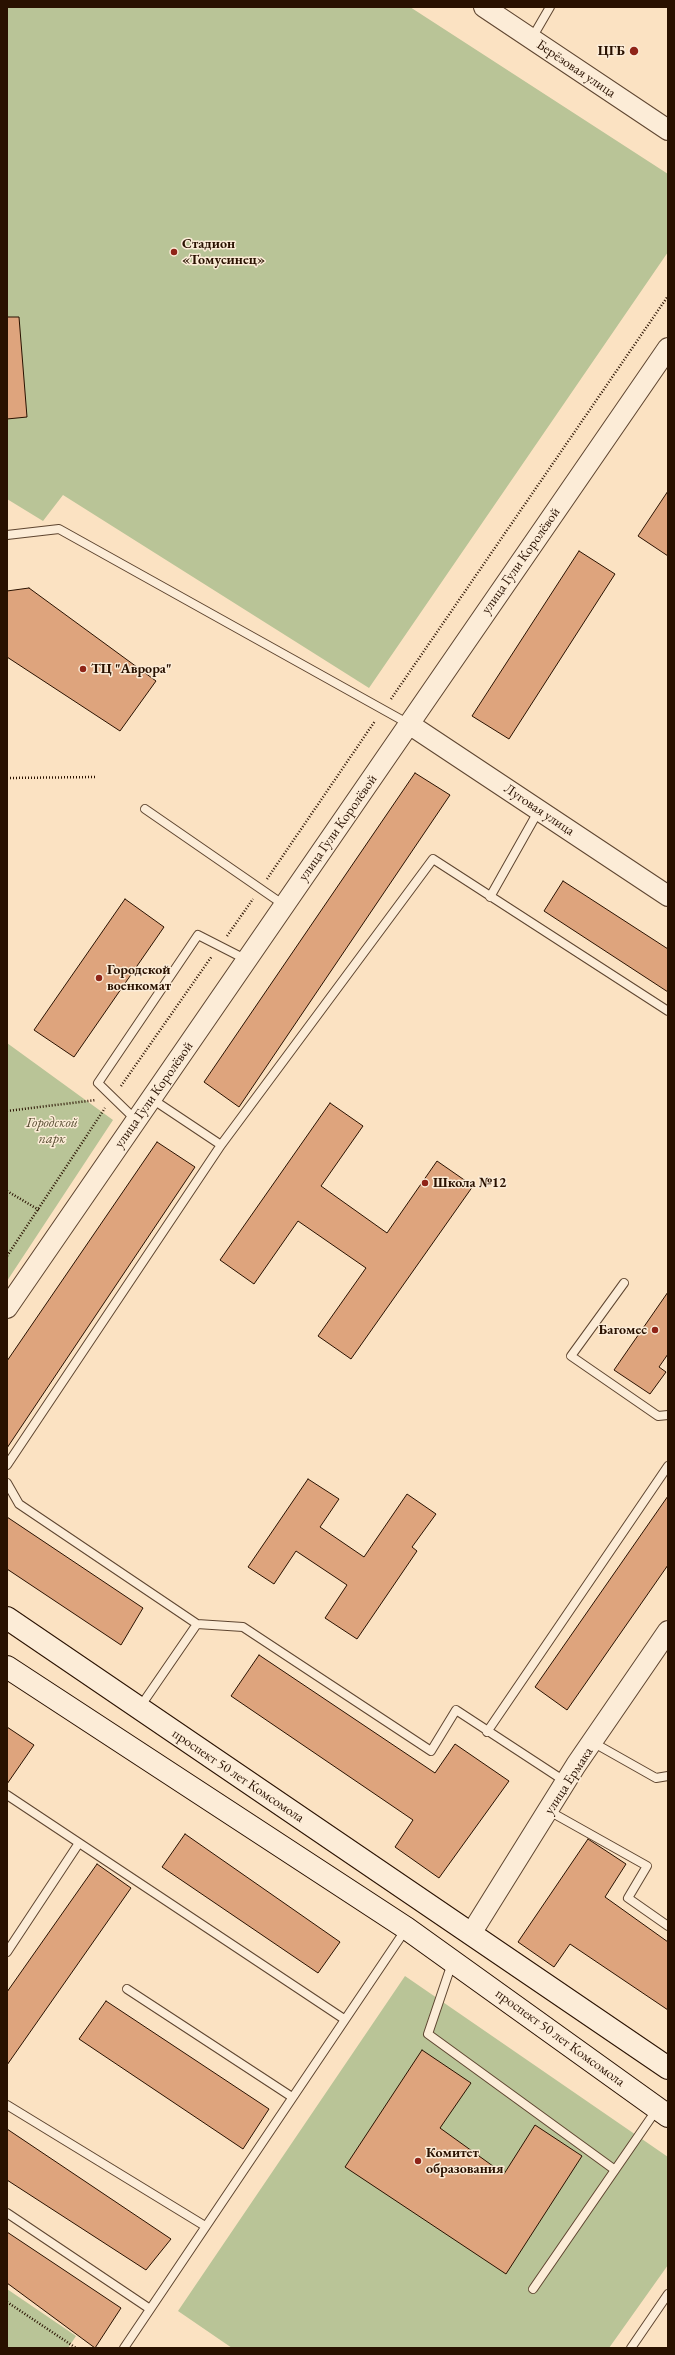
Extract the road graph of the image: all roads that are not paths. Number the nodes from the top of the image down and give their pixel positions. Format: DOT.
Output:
graph roads {
  1 [pos="484,7"];
  2 [pos="550,7"];
  3 [pos="532,39"];
  4 [pos="668,130"];
  5 [pos="668,348"];
  6 [pos="7,535"];
  7 [pos="409,724"];
  8 [pos="145,809"];
  9 [pos="539,810"];
  10 [pos="668,896"];
  11 [pos="490,897"];
  12 [pos="284,906"];
  13 [pos="247,960"];
  14 [pos="668,1011"];
  15 [pos="151,1098"];
  16 [pos="136,1120"];
  17 [pos="221,1145"];
  18 [pos="624,1283"];
  19 [pos="7,1308"];
  20 [pos="668,1415"];
  21 [pos="7,1465"];
  22 [pos="668,1466"];
  23 [pos="7,1483"];
  24 [pos="7,1618"];
  25 [pos="196,1624"];
  26 [pos="668,1631"];
  27 [pos="7,1667"];
  28 [pos="139,1709"];
  29 [pos="487,1732"];
  30 [pos="594,1743"];
  31 [pos="668,1776"];
  32 [pos="566,1782"];
  33 [pos="7,1795"];
  34 [pos="549,1811"];
  35 [pos="79,1843"];
  36 [pos="668,1926"];
  37 [pos="406,1928"];
  38 [pos="472,1932"];
  39 [pos="7,1952"];
  40 [pos="453,1960"];
  41 [pos="127,1988"];
  42 [pos="344,2019"];
  43 [pos="668,2068"];
  44 [pos="292,2097"];
  45 [pos="7,2105"];
  46 [pos="663,2112"];
  47 [pos="615,2170"];
  48 [pos="7,2213"];
  49 [pos="205,2226"];
  50 [pos="533,2289"];
  51 [pos="668,2294"];
  52 [pos="150,2310"];
  53 [pos="124,2348"];
  54 [pos="631,2348"];
  1 -- 3 [label="street, Берёзовая улица"];
  2 -- 3 [label="lane"];
  3 -- 4 [label="street, Берёзовая улица"];
  5 -- 7 [label="street, улица Гули Королёвой"];
  6 -- 7 [label="lane"];
  7 -- 9 [label="street, Луговая улица"];
  7 -- 12 [label="street, улица Гули Королёвой"];
  8 -- 12 [label="lane"];
  9 -- 10 [label="street, Луговая улица"];
  9 -- 11 [label="lane"];
  11 -- 14 [label="lane"];
  11 -- 17 [label="lane"];
  12 -- 13 [label="street, улица Гули Королёвой"];
  13 -- 15 [label="street, улица Гули Королёвой"];
  13 -- 16 [label="lane"];
  15 -- 16 [label="street, улица Гули Королёвой"];
  15 -- 17 [label="lane"];
  16 -- 19 [label="street, улица Гули Королёвой"];
  17 -- 21 [label="lane"];
  18 -- 20 [label="lane"];
  22 -- 29 [label="lane"];
  23 -- 25 [label="lane"];
  24 -- 28 [label="main road, проспект 50 лет Комсомола"];
  25 -- 28 [label="lane"];
  25 -- 29 [label="lane"];
  26 -- 30 [label="street, улица Ермака"];
  27 -- 37 [label="main road, проспект 50 лет Комсомола"];
  28 -- 38 [label="main road, проспект 50 лет Комсомола"];
  29 -- 32 [label="lane"];
  30 -- 31 [label="lane"];
  30 -- 32 [label="street, улица Ермака"];
  32 -- 34 [label="street, улица Ермака"];
  33 -- 35 [label="lane"];
  34 -- 36 [label="lane"];
  34 -- 38 [label="street, улица Ермака"];
  35 -- 39 [label="lane"];
  35 -- 42 [label="lane"];
  37 -- 40 [label="main road, проспект 50 лет Комсомола"];
  37 -- 42 [label="lane"];
  38 -- 40 [label="main road"];
  38 -- 43 [label="main road, проспект 50 лет Комсомола"];
  40 -- 46 [label="main road, проспект 50 лет Комсомола"];
  40 -- 47 [label="lane"];
  41 -- 44 [label="lane"];
  42 -- 44 [label="lane"];
  44 -- 49 [label="lane"];
  45 -- 49 [label="lane"];
  46 -- 47 [label="lane"];
  47 -- 50 [label="lane"];
  48 -- 52 [label="lane"];
  49 -- 52 [label="lane"];
  51 -- 54 [label="lane"];
  52 -- 53 [label="lane"];
}
